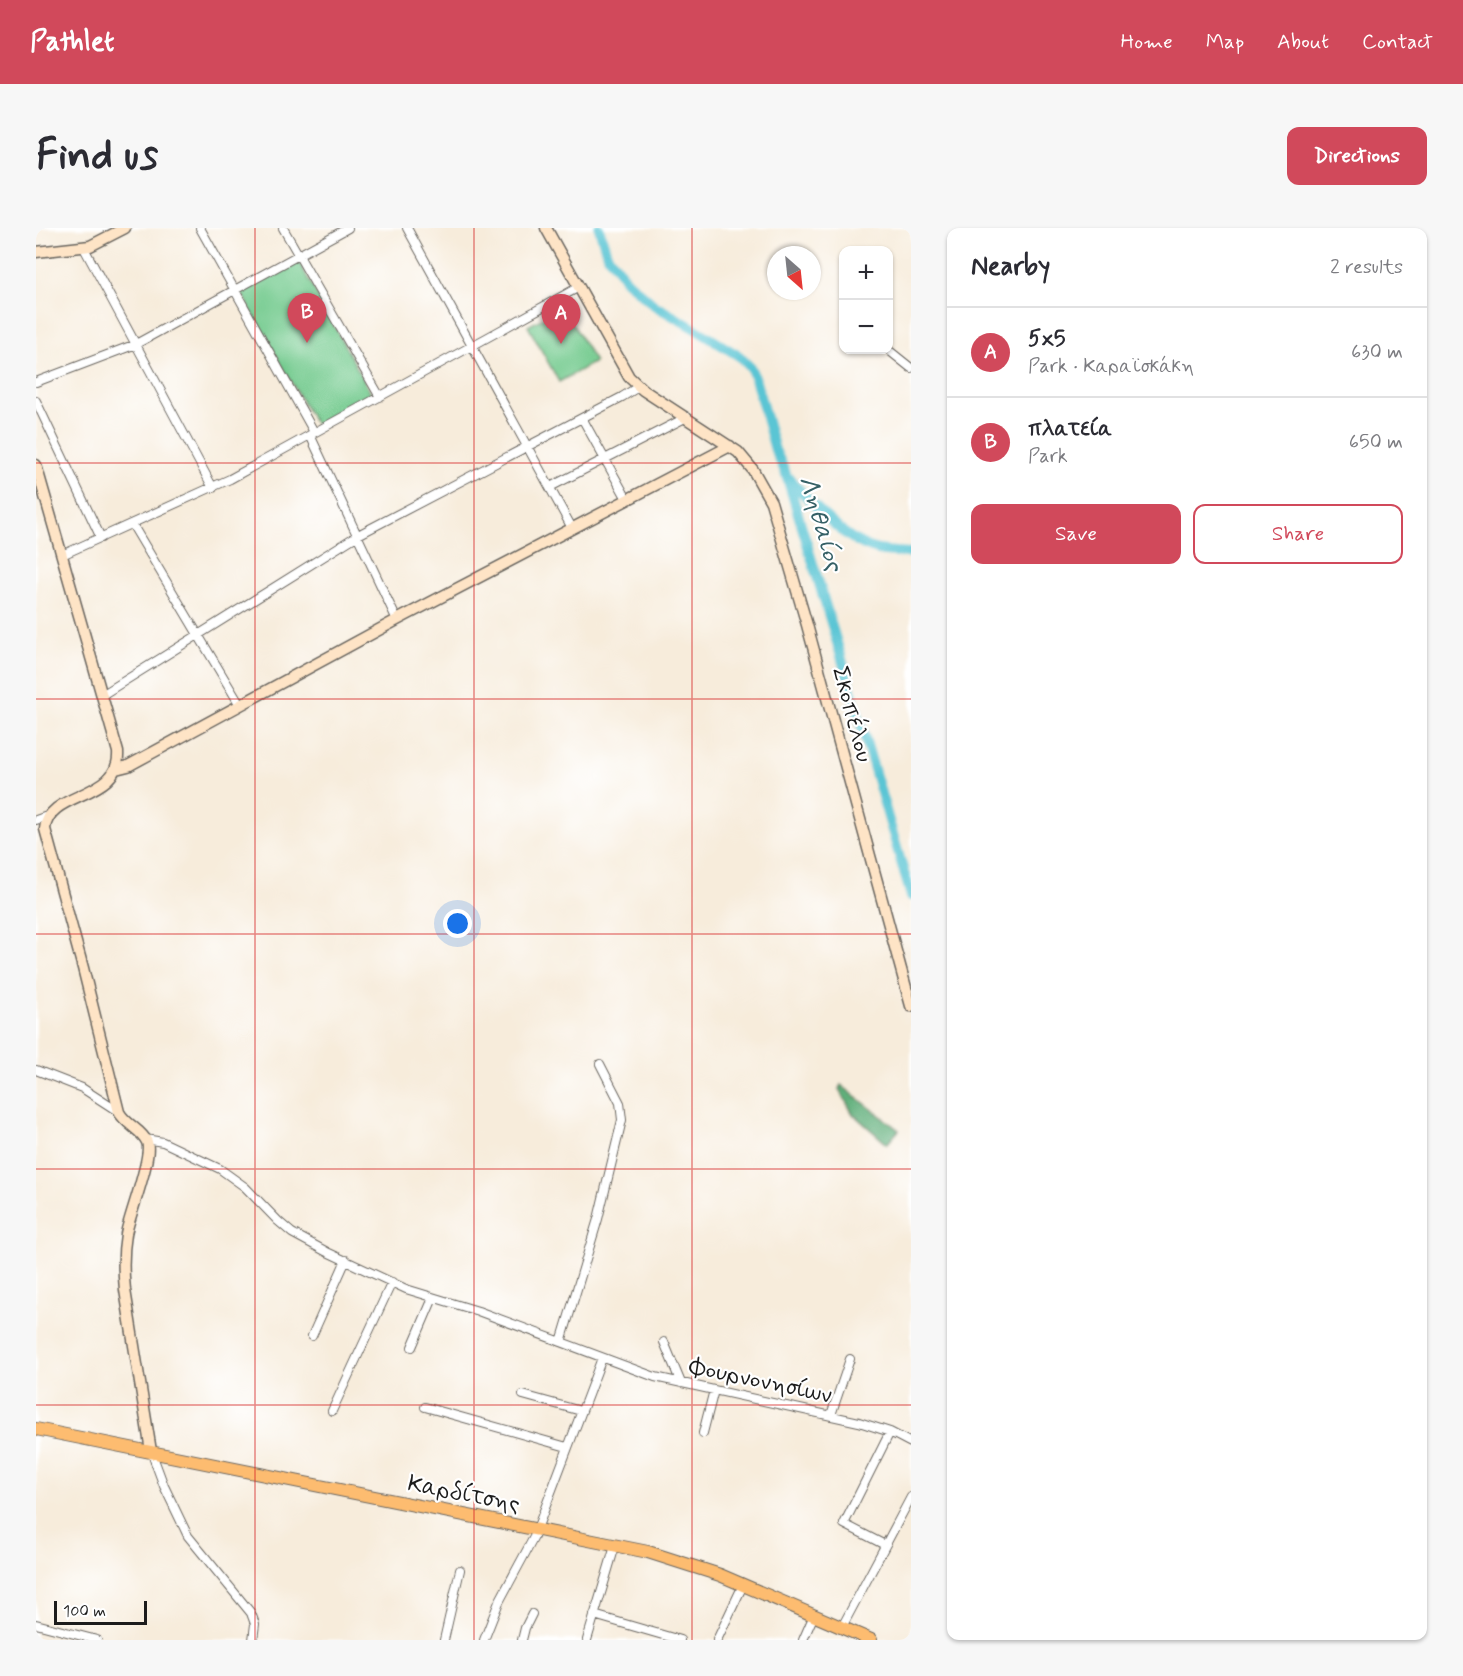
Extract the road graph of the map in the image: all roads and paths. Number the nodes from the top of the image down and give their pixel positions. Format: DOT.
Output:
graph roads {
  1 [pos="125,228"];
  2 [pos="200,228"];
  3 [pos="284,228"];
  4 [pos="348,228"];
  5 [pos="407,228"];
  6 [pos="546,228"];
  7 [pos="334,231"];
  8 [pos="84,248"];
  9 [pos="36,252"];
  10 [pos="298,255"];
  11 [pos="579,287"];
  12 [pos="234,289"];
  13 [pos="136,344"];
  14 [pos="472,346"];
  15 [pos="893,354"];
  16 [pos="911,368"];
  17 [pos="36,382"];
  18 [pos="638,387"];
  19 [pos="380,397"];
  20 [pos="36,401"];
  21 [pos="687,417"];
  22 [pos="582,418"];
  23 [pos="312,434"];
  24 [pos="730,446"];
  25 [pos="527,447"];
  26 [pos="605,459"];
  27 [pos="36,465"];
  28 [pos="213,488"];
  29 [pos="550,488"];
  30 [pos="627,499"];
  31 [pos="132,524"];
  32 [pos="572,528"];
  33 [pos="357,535"];
  34 [pos="101,538"];
  35 [pos="62,555"];
  36 [pos="397,620"];
  37 [pos="198,636"];
  38 [pos="102,695"];
  39 [pos="240,705"];
  40 [pos="116,769"];
  41 [pos="50,815"];
  42 [pos="36,820"];
  43 [pos="911,1006"];
  44 [pos="600,1065"];
  45 [pos="36,1070"];
  46 [pos="119,1112"];
  47 [pos="145,1139"];
  48 [pos="346,1260"];
  49 [pos="392,1282"];
  50 [pos="433,1298"];
  51 [pos="312,1336"];
  52 [pos="561,1342"];
  53 [pos="663,1342"];
  54 [pos="412,1347"];
  55 [pos="602,1358"];
  56 [pos="850,1359"];
  57 [pos="681,1383"];
  58 [pos="714,1390"];
  59 [pos="524,1395"];
  60 [pos="424,1407"];
  61 [pos="332,1411"];
  62 [pos="581,1411"];
  63 [pos="831,1415"];
  64 [pos="36,1429"];
  65 [pos="702,1432"];
  66 [pos="890,1432"];
  67 [pos="911,1443"];
  68 [pos="567,1447"];
  69 [pos="151,1451"];
  70 [pos="911,1497"];
  71 [pos="536,1529"];
  72 [pos="615,1545"];
  73 [pos="885,1545"];
  74 [pos="460,1570"];
  75 [pos="743,1585"];
  76 [pos="532,1614"];
  77 [pos="814,1615"];
  78 [pos="594,1616"];
  79 [pos="36,1624"];
  80 [pos="846,1632"];
  81 [pos="97,1640"];
  82 [pos="253,1640"];
  83 [pos="444,1640"];
  84 [pos="484,1640"];
  85 [pos="522,1640"];
  86 [pos="587,1640"];
  87 [pos="680,1640"];
  88 [pos="717,1640"];
  89 [pos="803,1640"];
  90 [pos="871,1640"];
  1 -- 8 [label="street"];
  2 -- 12 [label="street"];
  3 -- 10 [label="street"];
  4 -- 7 [label="street"];
  5 -- 14 [label="street"];
  6 -- 11 [label="street"];
  7 -- 10 [label="street"];
  8 -- 9 [label="street"];
  8 -- 13 [label="street"];
  10 -- 12 [label="street"];
  10 -- 19 [label="street"];
  11 -- 14 [label="street"];
  11 -- 18 [label="street"];
  12 -- 13 [label="street"];
  12 -- 23 [label="street"];
  13 -- 17 [label="street"];
  13 -- 28 [label="street"];
  14 -- 19 [label="street"];
  14 -- 25 [label="street"];
  15 -- 16 [label="street"];
  18 -- 21 [label="street, Σκοπέλου"];
  18 -- 22 [label="street"];
  19 -- 23 [label="street"];
  20 -- 34 [label="street"];
  21 -- 24 [label="street, Σκοπέλου"];
  21 -- 26 [label="street"];
  22 -- 25 [label="street"];
  22 -- 26 [label="street"];
  23 -- 28 [label="street"];
  23 -- 33 [label="street"];
  24 -- 30 [label="street"];
  24 -- 43 [label="street, Σκοπέλου"];
  25 -- 29 [label="street"];
  25 -- 33 [label="street"];
  26 -- 29 [label="street"];
  26 -- 30 [label="street"];
  27 -- 35 [label="street"];
  28 -- 31 [label="street"];
  29 -- 32 [label="street"];
  30 -- 32 [label="street"];
  31 -- 34 [label="street"];
  31 -- 37 [label="street"];
  32 -- 36 [label="street"];
  33 -- 36 [label="street"];
  33 -- 37 [label="street"];
  34 -- 35 [label="street"];
  35 -- 38 [label="street"];
  36 -- 39 [label="street"];
  37 -- 38 [label="street"];
  37 -- 39 [label="street"];
  38 -- 40 [label="street"];
  39 -- 40 [label="street"];
  40 -- 41 [label="street"];
  41 -- 42 [label="street"];
  41 -- 46 [label="street"];
  44 -- 52 [label="street"];
  45 -- 46 [label="street"];
  46 -- 47 [label="street"];
  47 -- 48 [label="street, Φουρνονησίων"];
  47 -- 69 [label="street"];
  48 -- 49 [label="street, Φουρνονησίων"];
  48 -- 51 [label="street"];
  49 -- 50 [label="street, Φουρνονησίων"];
  49 -- 61 [label="street"];
  50 -- 52 [label="street, Φουρνονησίων"];
  50 -- 54 [label="street"];
  52 -- 55 [label="street, Φουρνονησίων"];
  53 -- 57 [label="street"];
  55 -- 57 [label="street, Φουρνονησίων"];
  55 -- 62 [label="street"];
  56 -- 63 [label="street"];
  57 -- 58 [label="street, Φουρνονησίων"];
  58 -- 63 [label="street, Φουρνονησίων"];
  58 -- 65 [label="street"];
  59 -- 62 [label="street"];
  60 -- 68 [label="street"];
  62 -- 68 [label="street"];
  63 -- 66 [label="street, Φουρνονησίων"];
  64 -- 69 [label="main road, Καρδίτσης"];
  66 -- 67 [label="street, Φουρνονησίων"];
  66 -- 73 [label="street"];
  68 -- 71 [label="street"];
  69 -- 71 [label="main road, Καρδίτσης"];
  69 -- 82 [label="street"];
  70 -- 73 [label="street"];
  71 -- 72 [label="main road, Καρδίτσης"];
  71 -- 84 [label="street"];
  72 -- 75 [label="main road, Καρδίτσης"];
  72 -- 78 [label="street"];
  73 -- 80 [label="street"];
  74 -- 83 [label="street"];
  75 -- 77 [label="main road, Καρδίτσης"];
  75 -- 88 [label="street"];
  76 -- 85 [label="street"];
  77 -- 80 [label="main road, Καρδίτσης"];
  77 -- 89 [label="street"];
  78 -- 86 [label="street"];
  78 -- 87 [label="street"];
  79 -- 81 [label="street"];
  80 -- 90 [label="main road, Καρδίτσης"];
}
